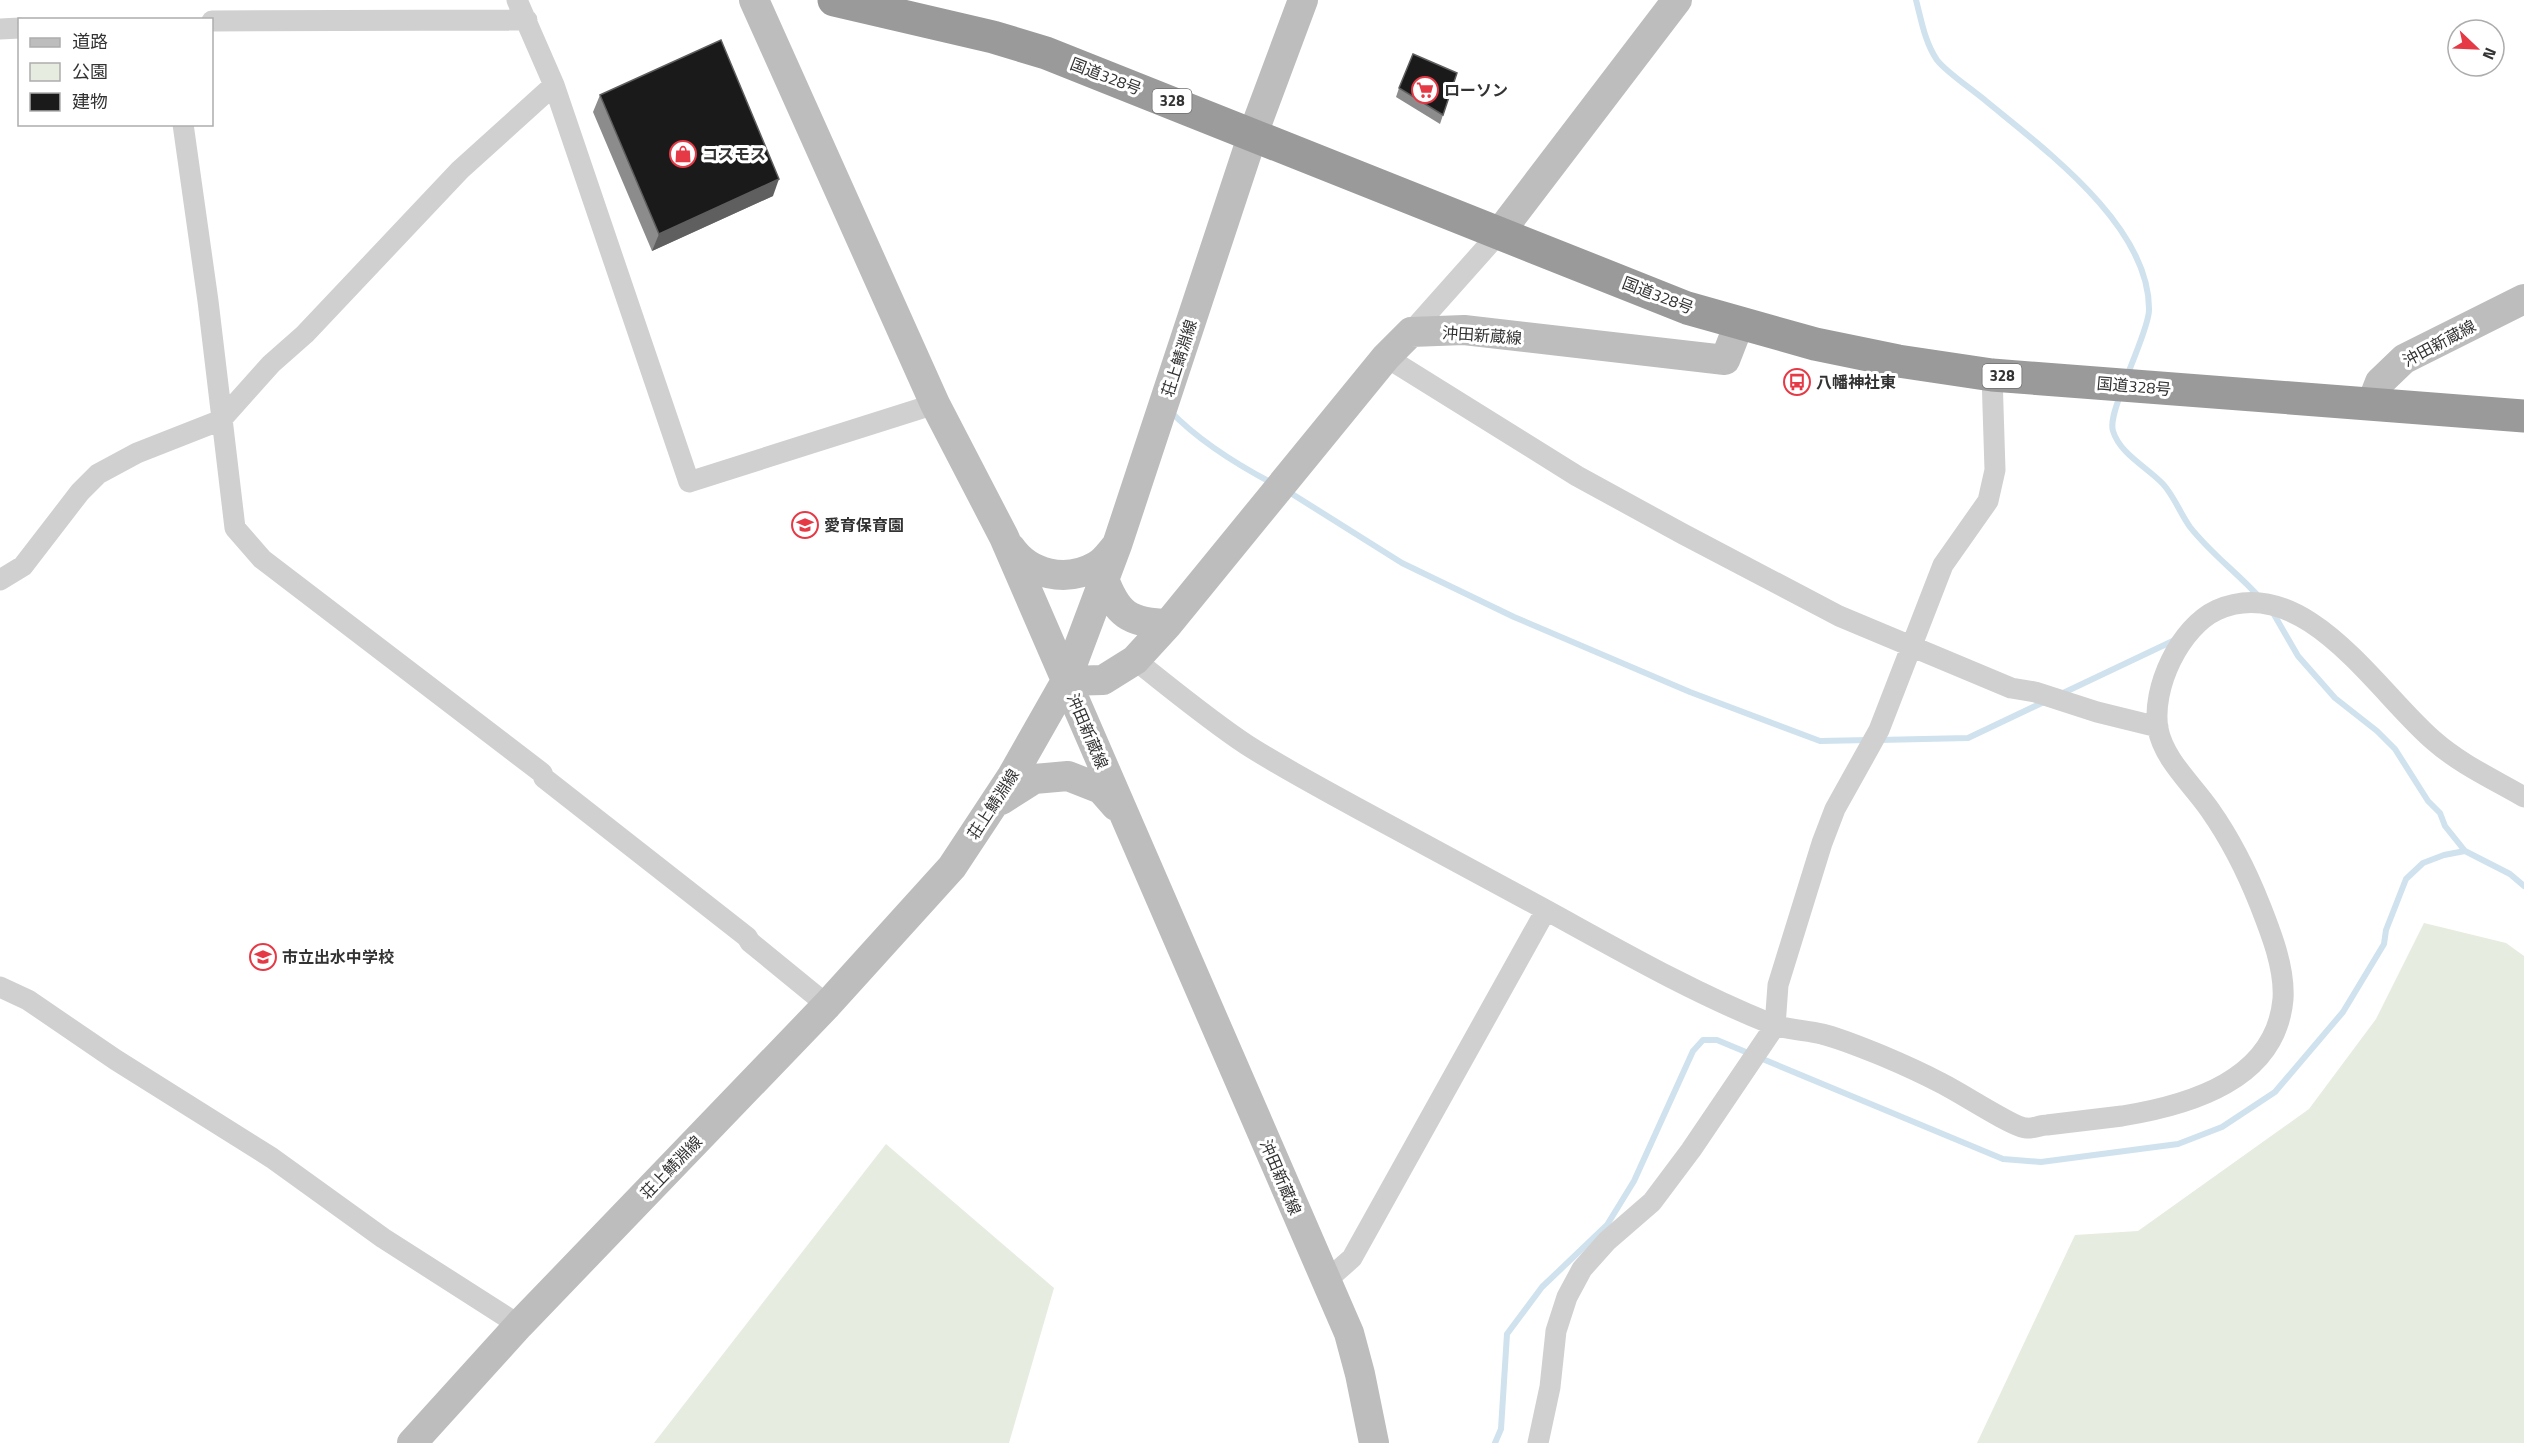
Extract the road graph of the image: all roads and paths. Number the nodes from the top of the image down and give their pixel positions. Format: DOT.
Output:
graph roads {
  1 [pos="517,0"];
  2 [pos="754,0"];
  3 [pos="834,0"];
  4 [pos="1303,0"];
  5 [pos="1677,0"];
  6 [pos="527,20"];
  7 [pos="213,21"];
  8 [pos="18,28"];
  9 [pos="0,29"];
  10 [pos="554,85"];
  11 [pos="183,126"];
  12 [pos="1253,134"];
  13 [pos="1500,232"];
  14 [pos="2524,299"];
  15 [pos="1738,324"];
  16 [pos="1411,332"];
  17 [pos="1386,357"];
  18 [pos="1992,375"];
  19 [pos="935,404"];
  20 [pos="2371,405"];
  21 [pos="2524,416"];
  22 [pos="221,420"];
  23 [pos="1004,537"];
  24 [pos="1117,545"];
  25 [pos="1104,579"];
  26 [pos="0,580"];
  27 [pos="1168,624"];
  28 [pos="1911,645"];
  29 [pos="1135,660"];
  30 [pos="1066,681"];
  31 [pos="2158,727"];
  32 [pos="2524,797"];
  33 [pos="993,805"];
  34 [pos="1124,815"];
  35 [pos="1546,910"];
  36 [pos="0,987"];
  37 [pos="827,1005"];
  38 [pos="1776,1026"];
  39 [pos="1326,1281"];
  40 [pos="519,1325"];
  41 [pos="412,1443"];
  42 [pos="1374,1443"];
  43 [pos="1538,1443"];
  1 -- 6 [label="street"];
  2 -- 19 [label="main road"];
  3 -- 12 [label="highway, 国道328号 / 328"];
  4 -- 12 [label="main road, 荘上鯖淵線"];
  5 -- 13 [label="main road"];
  6 -- 7 [label="street"];
  6 -- 10 [label="street"];
  8 -- 9 [label="street"];
  10 -- 19 [label="street"];
  10 -- 22 [label="street"];
  11 -- 22 [label="street"];
  12 -- 13 [label="highway, 国道328号 / 328"];
  12 -- 24 [label="main road, 荘上鯖淵線"];
  13 -- 15 [label="highway, 国道328号 / 328"];
  13 -- 16 [label="street"];
  14 -- 20 [label="main road, 沖田新蔵線"];
  15 -- 16 [label="main road, 沖田新蔵線"];
  15 -- 18 [label="highway, 国道328号 / 328"];
  16 -- 17 [label="main road, 沖田新蔵線"];
  17 -- 27 [label="main road, 沖田新蔵線"];
  17 -- 28 [label="street"];
  18 -- 20 [label="highway, 国道328号 / 328"];
  18 -- 28 [label="street"];
  19 -- 23 [label="main road"];
  20 -- 21 [label="highway, 国道328号 / 328"];
  22 -- 26 [label="street"];
  22 -- 37 [label="street"];
  23 -- 24 [label="main road"];
  23 -- 30 [label="main road"];
  24 -- 25 [label="main road, 荘上鯖淵線"];
  25 -- 27 [label="main road"];
  25 -- 30 [label="main road, 荘上鯖淵線"];
  27 -- 29 [label="main road, 沖田新蔵線"];
  28 -- 31 [label="street"];
  28 -- 38 [label="street"];
  29 -- 30 [label="main road, 沖田新蔵線"];
  29 -- 35 [label="street"];
  30 -- 33 [label="main road, 荘上鯖淵線"];
  30 -- 34 [label="main road, 沖田新蔵線"];
  31 -- 32 [label="street"];
  31 -- 38 [label="street"];
  33 -- 34 [label="main road"];
  33 -- 37 [label="main road, 荘上鯖淵線"];
  34 -- 39 [label="main road, 沖田新蔵線"];
  35 -- 38 [label="street"];
  35 -- 39 [label="street"];
  36 -- 40 [label="street"];
  37 -- 40 [label="main road, 荘上鯖淵線"];
  38 -- 43 [label="street"];
  39 -- 42 [label="main road, 沖田新蔵線"];
  40 -- 41 [label="main road, 荘上鯖淵線"];
}
